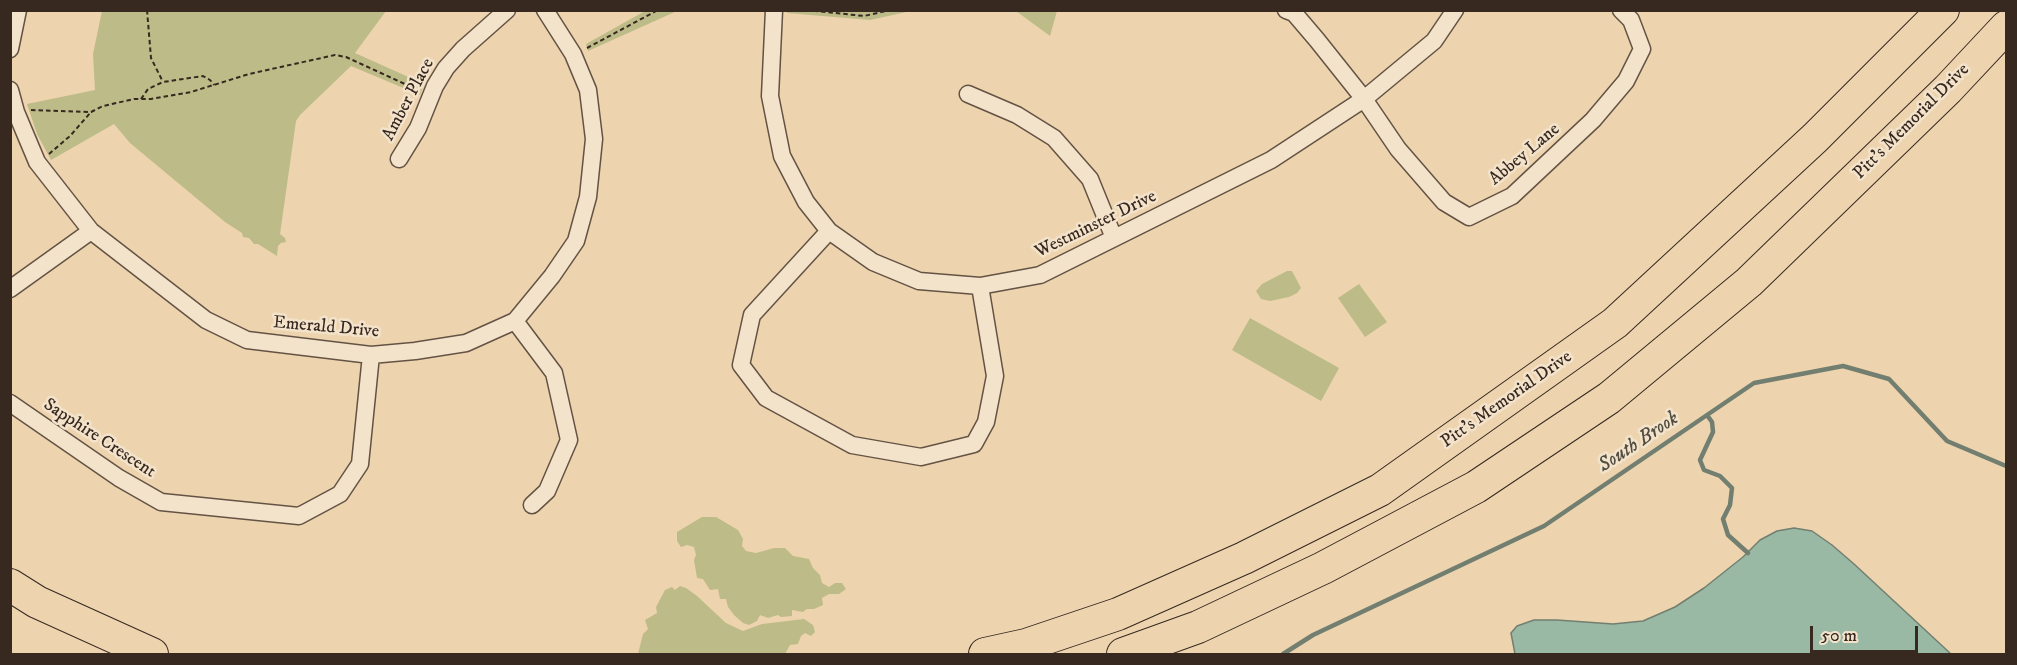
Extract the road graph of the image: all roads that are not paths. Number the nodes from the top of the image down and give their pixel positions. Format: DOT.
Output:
graph roads {
  1 [pos="18,10"];
  2 [pos="507,10"];
  3 [pos="545,10"];
  4 [pos="774,10"];
  5 [pos="1286,10"];
  6 [pos="1455,10"];
  7 [pos="1621,10"];
  8 [pos="1943,10"];
  9 [pos="2007,27"];
  10 [pos="10,49"];
  11 [pos="10,90"];
  12 [pos="968,94"];
  13 [pos="1364,99"];
  14 [pos="399,159"];
  15 [pos="91,231"];
  16 [pos="829,231"];
  17 [pos="1114,238"];
  18 [pos="980,286"];
  19 [pos="10,289"];
  20 [pos="515,321"];
  21 [pos="371,355"];
  22 [pos="10,403"];
  23 [pos="532,505"];
  24 [pos="10,585"];
  25 [pos="152,654"];
  26 [pos="985,654"];
  27 [pos="1123,654"];
  1 -- 10 [label="street"];
  2 -- 14 [label="street, Amber Place"];
  3 -- 20 [label="street, Emerald Drive"];
  4 -- 16 [label="street, Westminster Drive"];
  5 -- 13 [label="street"];
  6 -- 13 [label="street, Westminster Drive"];
  7 -- 13 [label="street, Abbey Lane"];
  8 -- 26 [label="highway, Pitt's Memorial Drive"];
  9 -- 27 [label="highway, Pitt's Memorial Drive"];
  11 -- 15 [label="street, Emerald Drive"];
  12 -- 17 [label="street"];
  13 -- 17 [label="street, Westminster Drive"];
  15 -- 19 [label="street"];
  15 -- 21 [label="street, Emerald Drive"];
  16 -- 18 [label="street, Westminster Drive"];
  16 -- 18 [label="street"];
  17 -- 18 [label="street, Westminster Drive"];
  20 -- 21 [label="street, Emerald Drive"];
  20 -- 23 [label="street"];
  21 -- 22 [label="street, Sapphire Crescent"];
  24 -- 25 [label="highway"];
}
